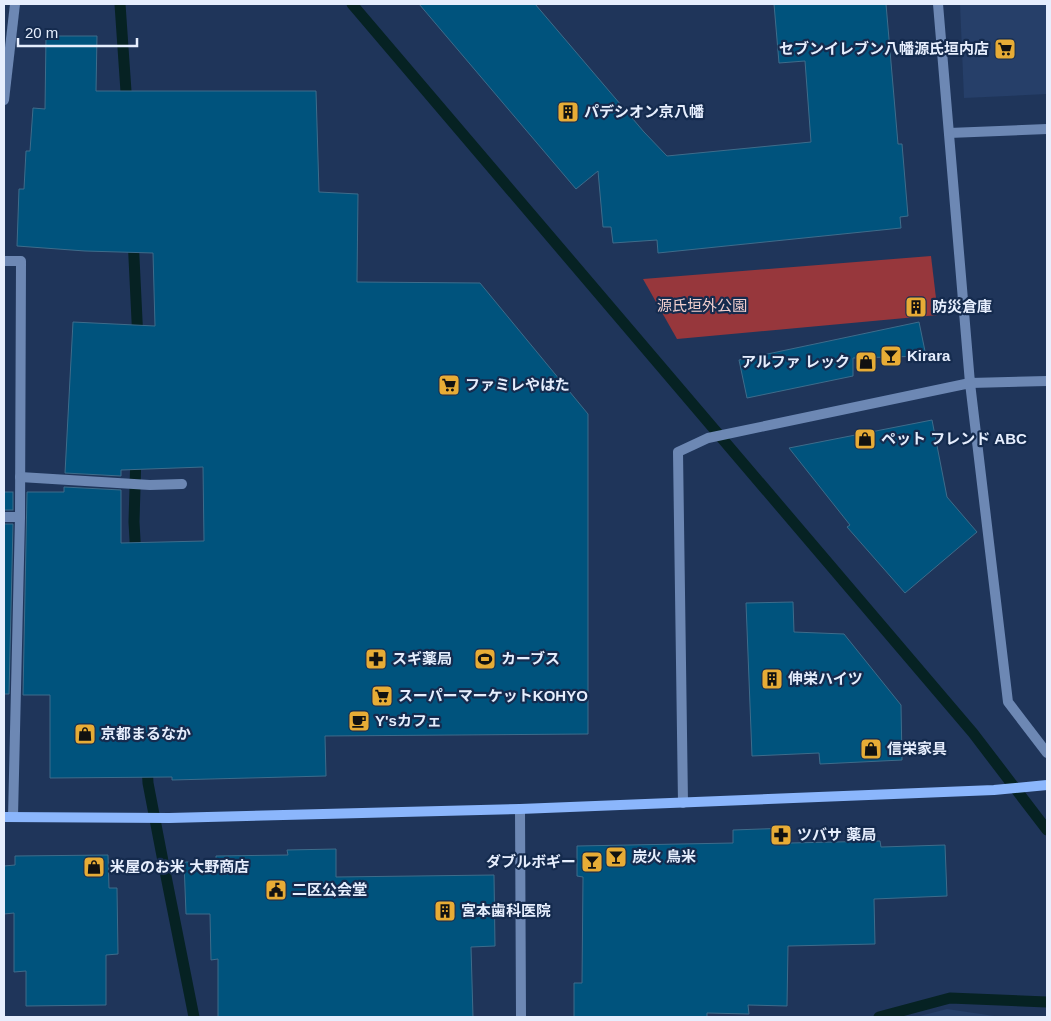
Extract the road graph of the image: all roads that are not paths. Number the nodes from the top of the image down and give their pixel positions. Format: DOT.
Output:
graph roads {
  1 [pos="15,4"];
  2 [pos="938,4"];
  3 [pos="4,100"];
  4 [pos="1047,129"];
  5 [pos="949,133"];
  6 [pos="4,261"];
  7 [pos="1047,381"];
  8 [pos="970,383"];
  9 [pos="20,476"];
  10 [pos="182,484"];
  11 [pos="4,517"];
  12 [pos="20,517"];
  13 [pos="1047,753"];
  14 [pos="1047,785"];
  15 [pos="683,802"];
  16 [pos="520,809"];
  17 [pos="8,817"];
  18 [pos="521,1017"];
  1 -- 3 [label="street"];
  2 -- 5 [label="street"];
  4 -- 5 [label="street"];
  5 -- 8 [label="street"];
  6 -- 9 [label="street"];
  7 -- 8 [label="street"];
  8 -- 13 [label="street"];
  8 -- 15 [label="street"];
  9 -- 10 [label="street"];
  9 -- 12 [label="street"];
  11 -- 12 [label="street"];
  12 -- 17 [label="street"];
  14 -- 15 [label="street"];
  15 -- 16 [label="street"];
  16 -- 17 [label="street"];
  16 -- 18 [label="street"];
}
